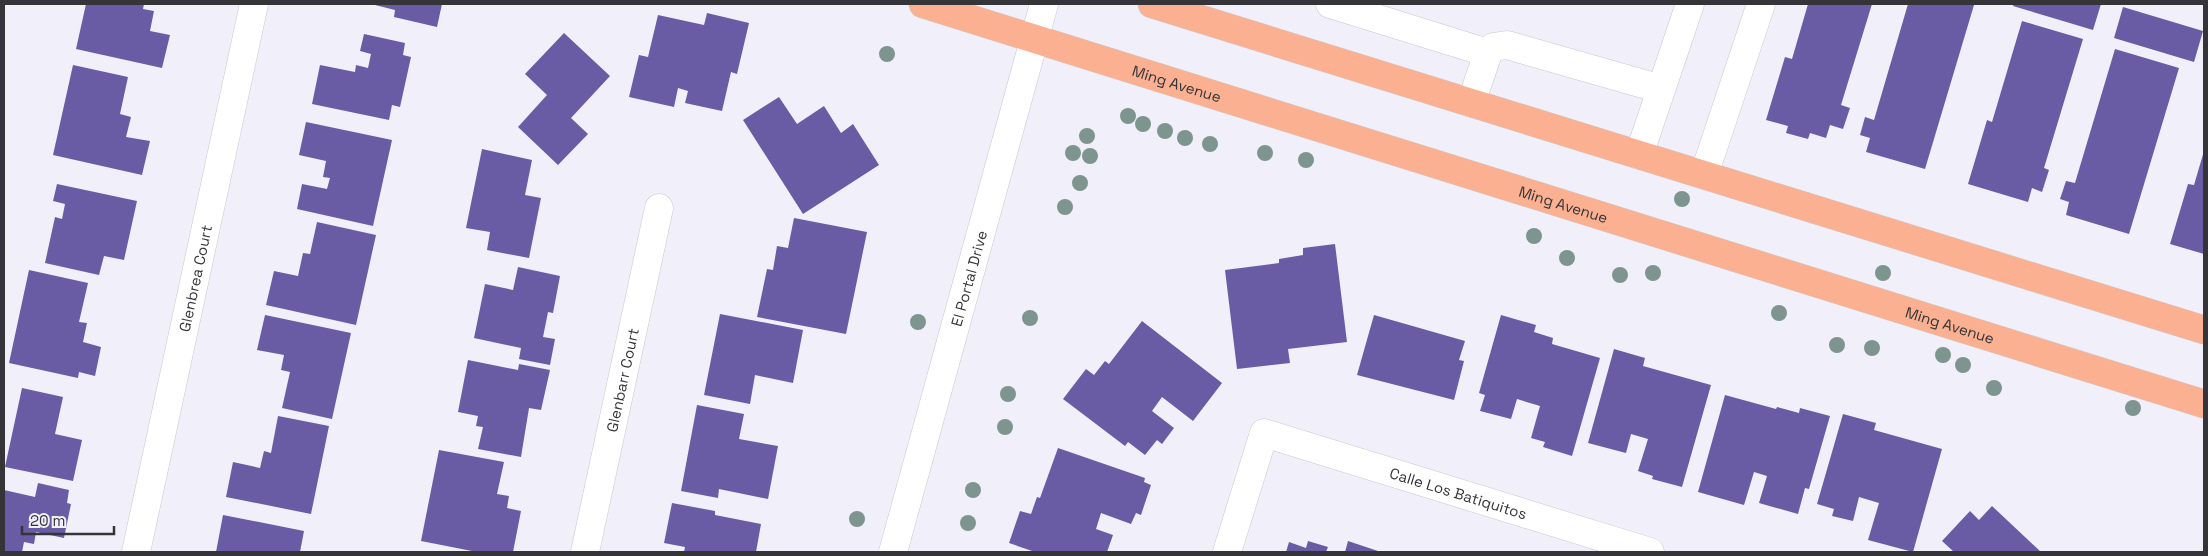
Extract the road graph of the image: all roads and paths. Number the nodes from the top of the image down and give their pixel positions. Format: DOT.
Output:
graph roads {
  1 [pos="254,4"];
  2 [pos="923,4"];
  3 [pos="1044,4"];
  4 [pos="1152,4"];
  5 [pos="1330,4"];
  6 [pos="1690,4"];
  7 [pos="1761,4"];
  8 [pos="1034,37"];
  9 [pos="1488,53"];
  10 [pos="1662,89"];
  11 [pos="1470,103"];
  12 [pos="1639,155"];
  13 [pos="1704,175"];
  14 [pos="659,208"];
  15 [pos="2204,330"];
  16 [pos="2204,404"];
  17 [pos="136,552"];
  18 [pos="585,552"];
  19 [pos="893,552"];
  20 [pos="1228,552"];
  21 [pos="1650,552"];
  1 -- 17 [label="street, Glenbrea Court"];
  2 -- 8 [label="main road, Ming Avenue"];
  3 -- 8 [label="street, El Portal Drive"];
  4 -- 11 [label="main road"];
  5 -- 9 [label="street"];
  6 -- 10 [label="street"];
  7 -- 13 [label="street"];
  8 -- 16 [label="main road, Ming Avenue"];
  8 -- 19 [label="street, El Portal Drive"];
  9 -- 10 [label="street"];
  9 -- 11 [label="street"];
  10 -- 12 [label="street"];
  11 -- 12 [label="main road"];
  12 -- 13 [label="main road"];
  13 -- 15 [label="main road"];
  14 -- 18 [label="street, Glenbarr Court"];
  20 -- 21 [label="street, Calle Los Batiquitos"];
}
